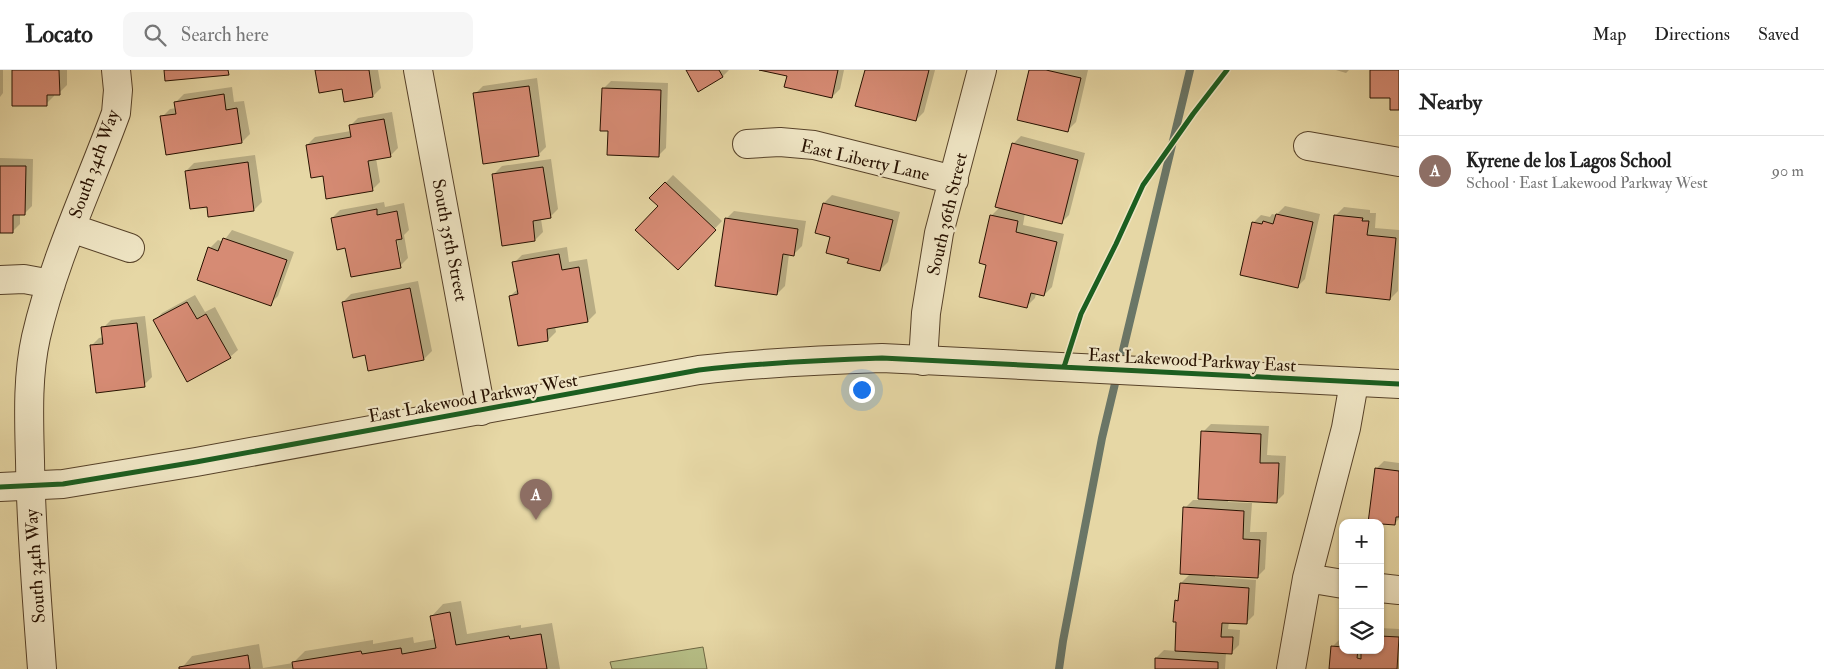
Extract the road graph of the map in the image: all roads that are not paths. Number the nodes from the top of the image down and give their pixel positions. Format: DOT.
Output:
graph roads {
  1 [pos="116,70"];
  2 [pos="418,70"];
  3 [pos="982,70"];
  4 [pos="747,144"];
  5 [pos="1308,146"];
  6 [pos="1399,162"];
  7 [pos="954,180"];
  8 [pos="71,228"];
  9 [pos="130,248"];
  10 [pos="0,280"];
  11 [pos="51,284"];
  12 [pos="923,361"];
  13 [pos="1354,383"];
  14 [pos="1399,384"];
  15 [pos="481,411"];
  16 [pos="30,486"];
  17 [pos="0,488"];
  18 [pos="1307,578"];
  19 [pos="1339,583"];
  20 [pos="1384,588"];
  21 [pos="1399,590"];
  22 [pos="42,669"];
  23 [pos="1291,669"];
  1 -- 8 [label="street, South 34th Way"];
  2 -- 15 [label="street, South 35th Street"];
  3 -- 7 [label="street, South 36th Street"];
  4 -- 7 [label="street, East Liberty Lane"];
  5 -- 6 [label="street"];
  7 -- 12 [label="street, South 36th Street"];
  8 -- 9 [label="street, South 34th Way"];
  8 -- 11 [label="street, South 34th Way"];
  10 -- 11 [label="street"];
  11 -- 16 [label="street, South 34th Way"];
  12 -- 13 [label="street, East Lakewood Parkway East"];
  12 -- 15 [label="street, East Lakewood Parkway West"];
  13 -- 14 [label="street, East Lakewood Parkway East"];
  13 -- 18 [label="street"];
  15 -- 16 [label="street, East Lakewood Parkway West"];
  16 -- 17 [label="street, East Lakewood Parkway West"];
  16 -- 22 [label="street, South 34th Way"];
  18 -- 19 [label="street"];
  18 -- 23 [label="street"];
  20 -- 21 [label="street"];
}
